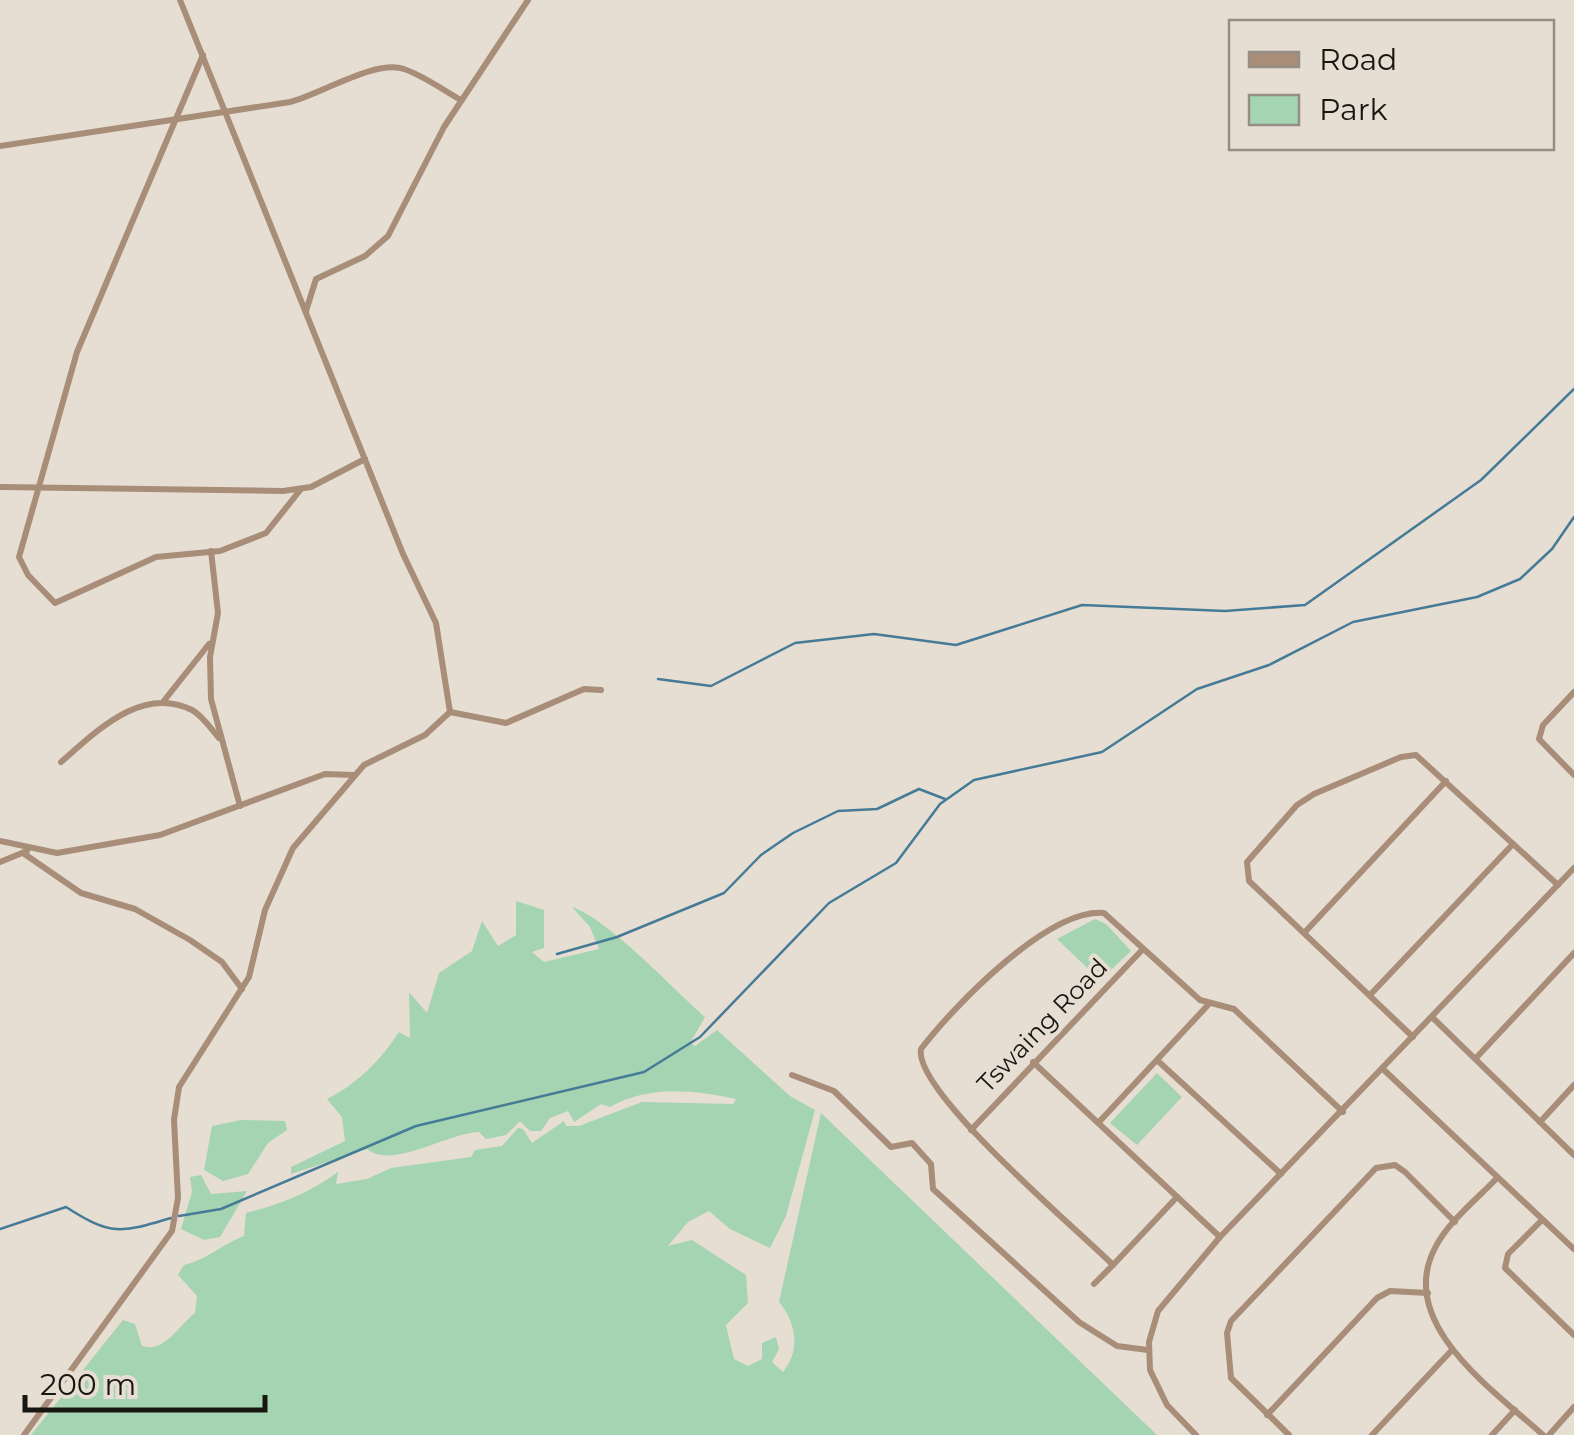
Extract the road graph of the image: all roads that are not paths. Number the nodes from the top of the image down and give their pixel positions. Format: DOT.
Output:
graph roads {
  1 [pos="180,0"];
  2 [pos="528,0"];
  3 [pos="203,55"];
  4 [pos="461,100"];
  5 [pos="225,111"];
  6 [pos="176,118"];
  7 [pos="0,146"];
  8 [pos="306,312"];
  9 [pos="365,459"];
  10 [pos="40,484"];
  11 [pos="0,487"];
  12 [pos="301,488"];
  13 [pos="211,551"];
  14 [pos="213,639"];
  15 [pos="601,690"];
  16 [pos="1574,692"];
  17 [pos="163,702"];
  18 [pos="450,712"];
  19 [pos="220,738"];
  20 [pos="61,762"];
  21 [pos="354,775"];
  22 [pos="1574,775"];
  23 [pos="1446,781"];
  24 [pos="240,806"];
  25 [pos="0,841"];
  26 [pos="1514,844"];
  27 [pos="26,851"];
  28 [pos="0,862"];
  29 [pos="1574,868"];
  30 [pos="1558,885"];
  31 [pos="1305,932"];
  32 [pos="1144,948"];
  33 [pos="1574,954"];
  34 [pos="242,989"];
  35 [pos="1371,994"];
  36 [pos="1208,1005"];
  37 [pos="1432,1017"];
  38 [pos="1413,1037"];
  39 [pos="1476,1058"];
  40 [pos="1158,1061"];
  41 [pos="1033,1062"];
  42 [pos="1384,1070"];
  43 [pos="792,1075"];
  44 [pos="1574,1085"];
  45 [pos="1343,1112"];
  46 [pos="1099,1122"];
  47 [pos="1540,1122"];
  48 [pos="971,1130"];
  49 [pos="1574,1155"];
  50 [pos="1280,1174"];
  51 [pos="1497,1178"];
  52 [pos="1177,1197"];
  53 [pos="1542,1220"];
  54 [pos="1454,1222"];
  55 [pos="1220,1237"];
  56 [pos="1574,1249"];
  57 [pos="1113,1265"];
  58 [pos="1094,1284"];
  59 [pos="1429,1292"];
  60 [pos="1574,1335"];
  61 [pos="1148,1350"];
  62 [pos="1452,1350"];
  63 [pos="1574,1408"];
  64 [pos="1515,1410"];
  65 [pos="1267,1415"];
  66 [pos="24,1435"];
  67 [pos="1196,1435"];
  68 [pos="1290,1435"];
  69 [pos="1372,1435"];
  70 [pos="1492,1435"];
  71 [pos="1546,1435"];
  1 -- 3 [label="street"];
  2 -- 4 [label="street"];
  3 -- 5 [label="street"];
  3 -- 6 [label="street"];
  4 -- 5 [label="street"];
  4 -- 8 [label="street"];
  5 -- 6 [label="street"];
  5 -- 8 [label="street"];
  6 -- 7 [label="street"];
  6 -- 10 [label="street"];
  8 -- 9 [label="street"];
  9 -- 12 [label="street"];
  9 -- 18 [label="street"];
  10 -- 11 [label="street"];
  10 -- 12 [label="street"];
  10 -- 13 [label="street"];
  12 -- 13 [label="street"];
  13 -- 14 [label="street"];
  14 -- 17 [label="street"];
  14 -- 19 [label="street"];
  15 -- 18 [label="street"];
  16 -- 22 [label="street"];
  17 -- 19 [label="street"];
  17 -- 20 [label="street"];
  18 -- 21 [label="street"];
  19 -- 24 [label="street"];
  21 -- 24 [label="street"];
  21 -- 34 [label="street"];
  23 -- 26 [label="street"];
  23 -- 31 [label="street"];
  23 -- 31 [label="street"];
  24 -- 27 [label="street"];
  25 -- 27 [label="street"];
  26 -- 30 [label="street"];
  26 -- 35 [label="street"];
  27 -- 28 [label="street"];
  27 -- 34 [label="street"];
  29 -- 30 [label="street"];
  30 -- 37 [label="street"];
  31 -- 35 [label="street"];
  32 -- 36 [label="street"];
  32 -- 41 [label="street, Tswaing Road"];
  32 -- 48 [label="street"];
  33 -- 39 [label="street"];
  34 -- 66 [label="street"];
  35 -- 38 [label="street"];
  36 -- 40 [label="street"];
  36 -- 45 [label="street"];
  37 -- 38 [label="street"];
  37 -- 39 [label="street"];
  38 -- 42 [label="street"];
  39 -- 47 [label="street"];
  40 -- 46 [label="street"];
  40 -- 50 [label="street"];
  41 -- 46 [label="street"];
  41 -- 48 [label="street, Tswaing Road"];
  42 -- 45 [label="street"];
  42 -- 51 [label="street"];
  43 -- 61 [label="street"];
  44 -- 47 [label="street"];
  45 -- 50 [label="street"];
  46 -- 52 [label="street"];
  47 -- 49 [label="street"];
  48 -- 57 [label="street"];
  50 -- 55 [label="street"];
  51 -- 53 [label="street"];
  51 -- 54 [label="street"];
  52 -- 55 [label="street"];
  52 -- 57 [label="street"];
  53 -- 56 [label="street"];
  53 -- 60 [label="street"];
  54 -- 59 [label="street"];
  54 -- 65 [label="street"];
  55 -- 61 [label="street"];
  57 -- 58 [label="street"];
  59 -- 62 [label="street"];
  59 -- 65 [label="street"];
  61 -- 67 [label="street"];
  62 -- 64 [label="street"];
  62 -- 69 [label="street"];
  63 -- 71 [label="street"];
  64 -- 70 [label="street"];
  64 -- 71 [label="street"];
  65 -- 68 [label="street"];
}
